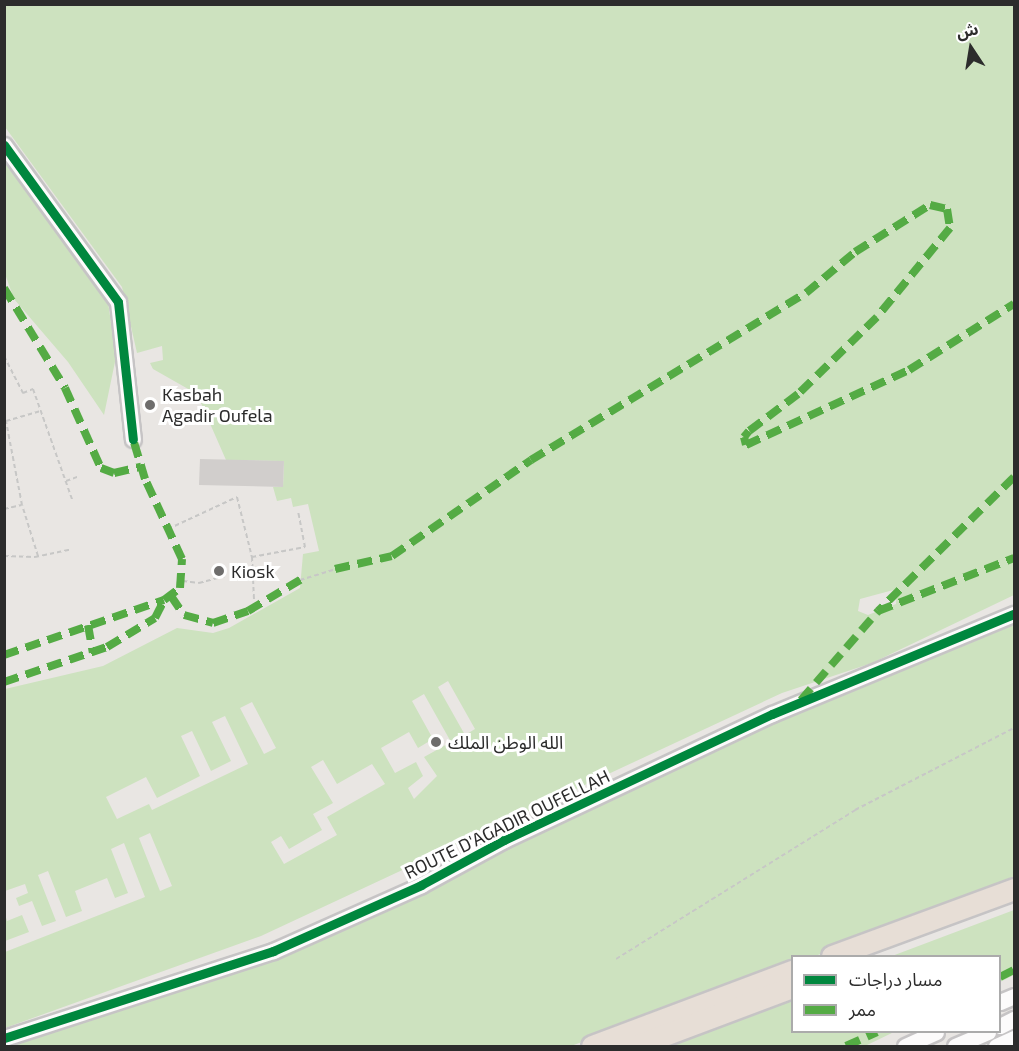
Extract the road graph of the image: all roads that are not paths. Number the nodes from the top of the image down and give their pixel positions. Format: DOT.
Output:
graph roads {
  1 [pos="4,145"];
  2 [pos="133,440"];
  3 [pos="1014,614"];
  4 [pos="1014,889"];
  5 [pos="1014,900"];
  6 [pos="837,955"];
  7 [pos="874,955"];
  8 [pos="791,971"];
  9 [pos="791,987"];
  10 [pos="934,1033"];
  11 [pos="986,1033"];
  12 [pos="4,1038"];
  13 [pos="1014,1038"];
  14 [pos="592,1047"];
  15 [pos="635,1047"];
  16 [pos="906,1047"];
  17 [pos="955,1047"];
  18 [pos="996,1047"];
  1 -- 2 [label="street"];
  3 -- 12 [label="street, ROUTE D'AGADIR OUFELLAH"];
  4 -- 6 [label="highway"];
  5 -- 7 [label="highway"];
  8 -- 14 [label="highway"];
  9 -- 15 [label="highway"];
  10 -- 16 [label="street"];
  11 -- 17 [label="street"];
  13 -- 18 [label="street"];
}
